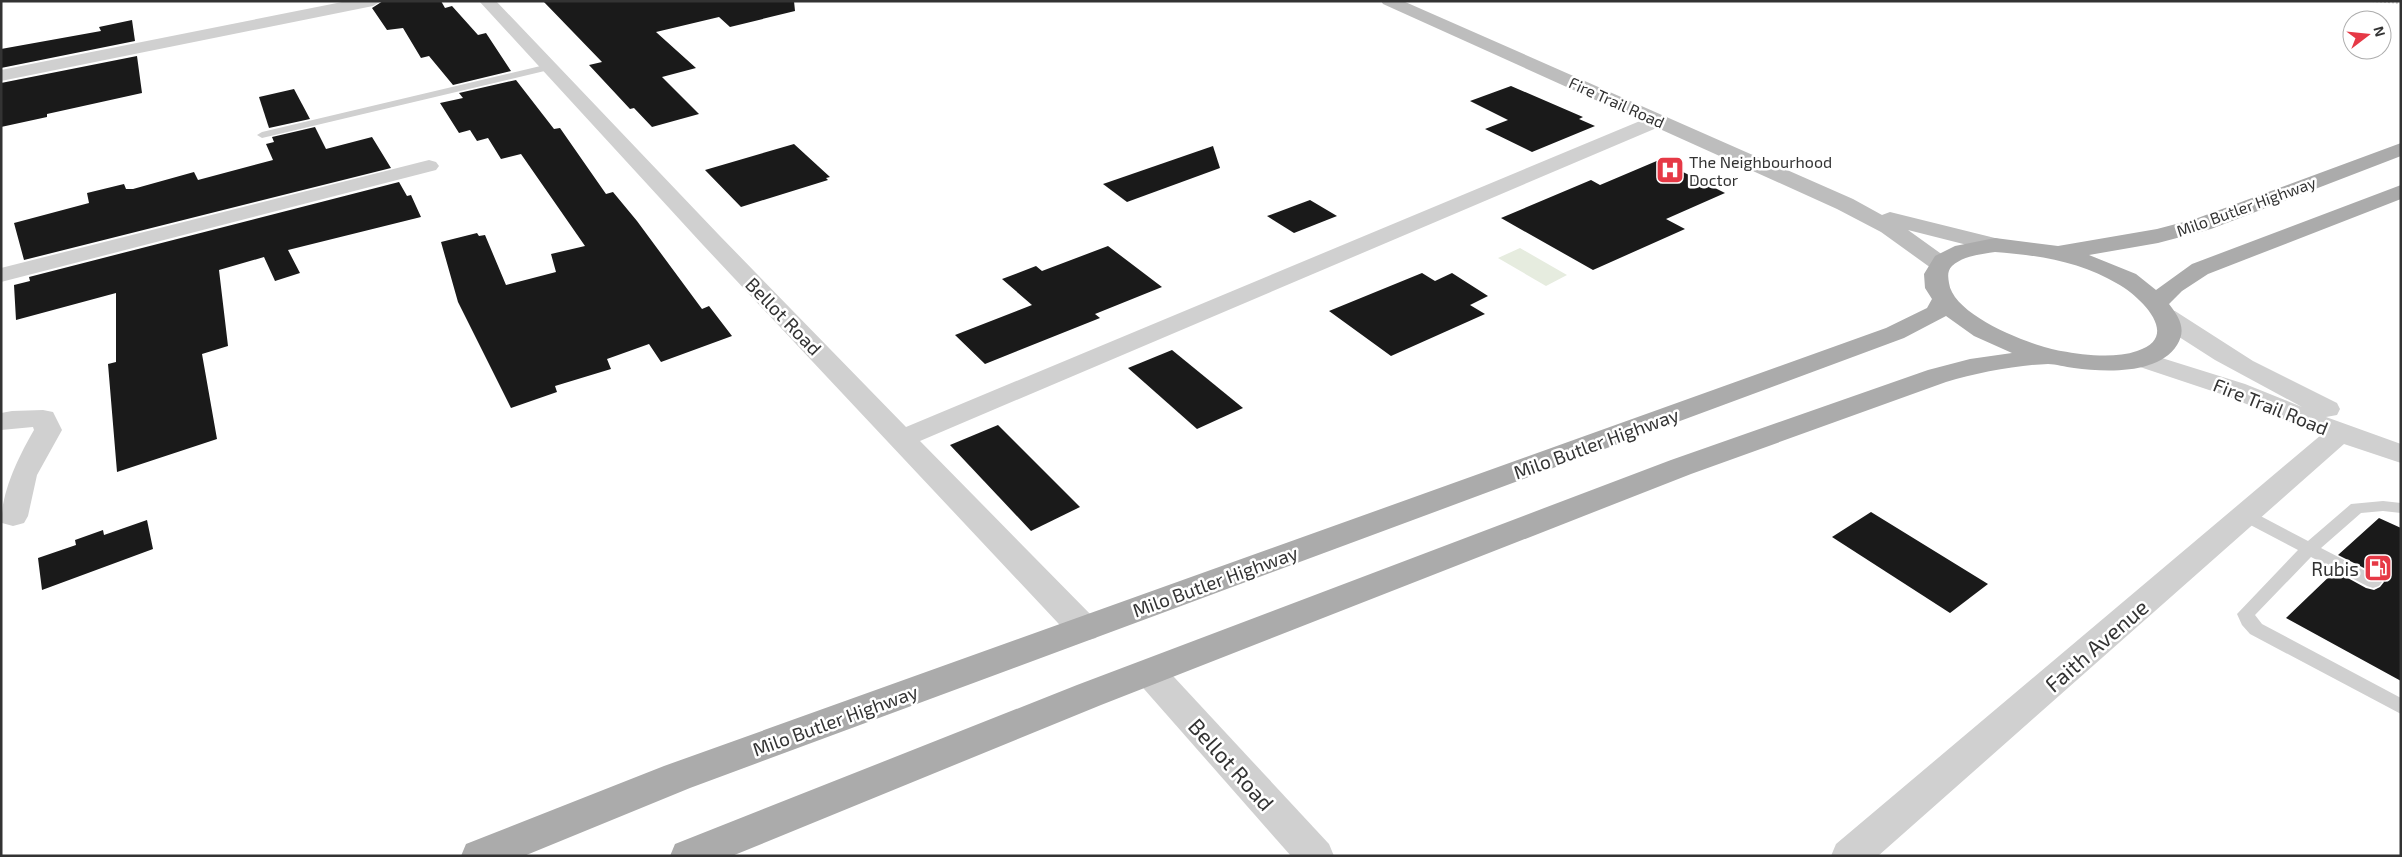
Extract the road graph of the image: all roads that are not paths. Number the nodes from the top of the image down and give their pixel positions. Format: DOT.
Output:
graph roads {
  1 [pos="373,1"];
  2 [pos="487,1"];
  3 [pos="1388,1"];
  4 [pos="549,68"];
  5 [pos="1,76"];
  6 [pos="1659,120"];
  7 [pos="262,135"];
  8 [pos="2401,149"];
  9 [pos="430,166"];
  10 [pos="2401,191"];
  11 [pos="1845,204"];
  12 [pos="1995,245"];
  13 [pos="2057,253"];
  14 [pos="1939,263"];
  15 [pos="1,275"];
  16 [pos="1944,300"];
  17 [pos="2161,309"];
  18 [pos="2048,356"];
  19 [pos="2140,359"];
  20 [pos="1,422"];
  21 [pos="2340,433"];
  22 [pos="901,439"];
  23 [pos="2401,446"];
  24 [pos="2401,454"];
  25 [pos="2401,508"];
  26 [pos="2245,515"];
  27 [pos="13,516"];
  28 [pos="2309,549"];
  29 [pos="2373,582"];
  30 [pos="1084,629"];
  31 [pos="1149,672"];
  32 [pos="2401,707"];
  33 [pos="480,856"];
  34 [pos="689,856"];
  35 [pos="1315,856"];
  36 [pos="1850,856"];
  1 -- 5 [label="street"];
  2 -- 4 [label="street, Bellot Road"];
  3 -- 6 [label="main road, Fire Trail Road"];
  4 -- 7 [label="lane"];
  4 -- 22 [label="street, Bellot Road"];
  6 -- 11 [label="main road, Fire Trail Road"];
  6 -- 22 [label="street"];
  8 -- 13 [label="main road, Milo Butler Highway"];
  9 -- 15 [label="street"];
  10 -- 17 [label="main road"];
  11 -- 12 [label="main road, Fire Trail Road"];
  11 -- 14 [label="main road, Fire Trail Road"];
  12 -- 13 [label="main road"];
  12 -- 14 [label="main road"];
  13 -- 17 [label="main road"];
  14 -- 16 [label="main road"];
  16 -- 18 [label="main road"];
  16 -- 30 [label="main road, Milo Butler Highway"];
  17 -- 19 [label="main road"];
  17 -- 23 [label="street, Fire Trail Road"];
  18 -- 19 [label="main road"];
  18 -- 31 [label="main road"];
  19 -- 21 [label="street, Fire Trail Road"];
  20 -- 27 [label="street"];
  21 -- 24 [label="street, Fire Trail Road"];
  21 -- 26 [label="street, Faith Avenue"];
  22 -- 30 [label="street, Bellot Road"];
  25 -- 28 [label="lane"];
  26 -- 28 [label="lane"];
  26 -- 36 [label="street, Faith Avenue"];
  28 -- 29 [label="lane"];
  28 -- 32 [label="lane"];
  30 -- 33 [label="main road, Milo Butler Highway"];
  31 -- 34 [label="main road"];
  31 -- 35 [label="street, Bellot Road"];
}
